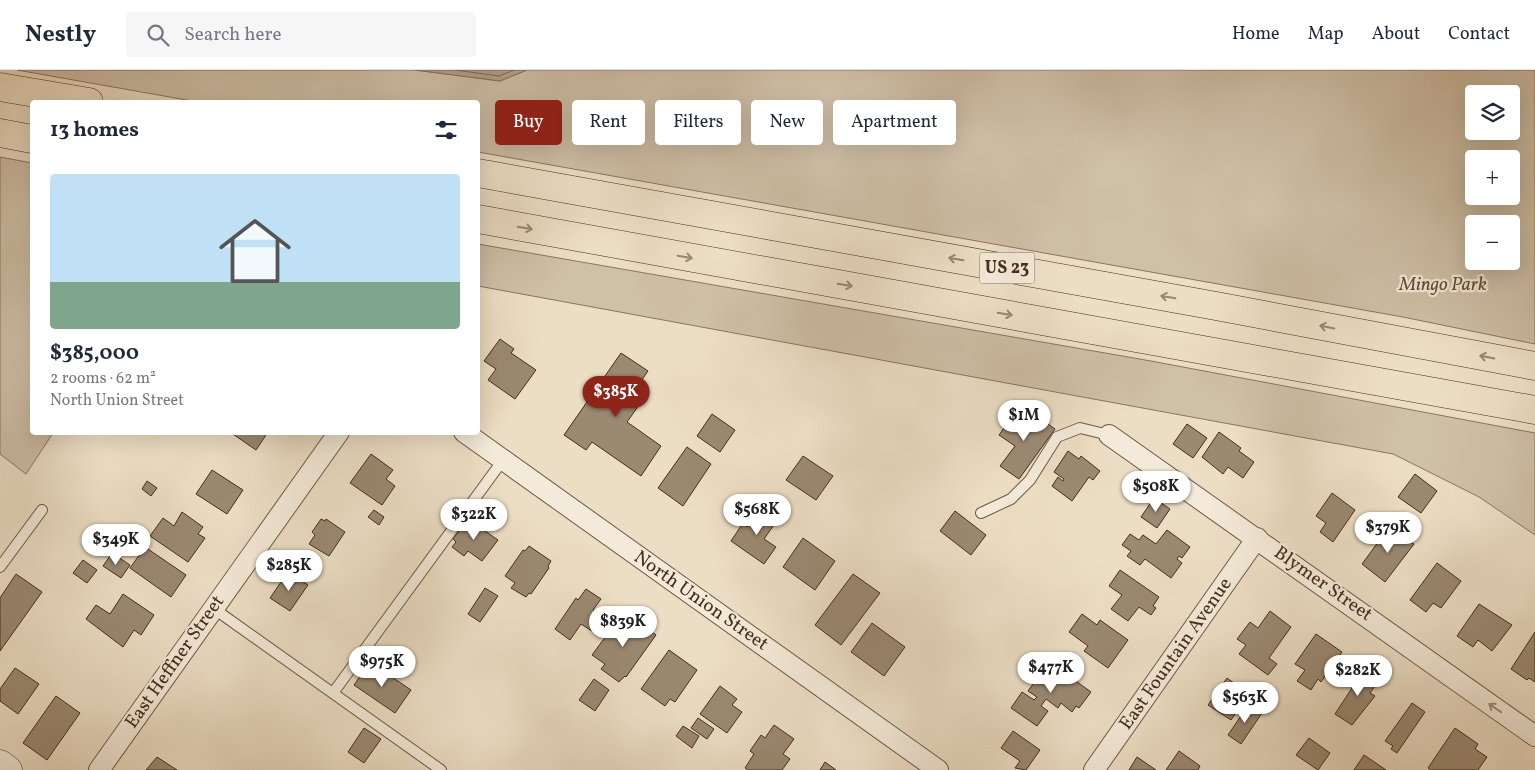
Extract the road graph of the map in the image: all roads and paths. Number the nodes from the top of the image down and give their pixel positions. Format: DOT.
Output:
graph roads {
  1 [pos="0,87"];
  2 [pos="77,100"];
  3 [pos="0,133"];
  4 [pos="30,139"];
  5 [pos="480,173"];
  6 [pos="480,219"];
  7 [pos="1535,366"];
  8 [pos="1535,410"];
  9 [pos="337,435"];
  10 [pos="468,435"];
  11 [pos="1109,435"];
  12 [pos="503,460"];
  13 [pos="42,510"];
  14 [pos="981,513"];
  15 [pos="1257,538"];
  16 [pos="0,567"];
  17 [pos="213,608"];
  18 [pos="333,693"];
  19 [pos="1535,736"];
  20 [pos="0,764"];
  21 [pos="8,770"];
  22 [pos="99,770"];
  23 [pos="441,770"];
  24 [pos="938,770"];
  25 [pos="1094,770"];
  1 -- 2 [label="highway"];
  3 -- 4 [label="highway"];
  7 -- 5 [label="highway, US 23, one-way"];
  6 -- 8 [label="highway, US 23, one-way"];
  9 -- 17 [label="street, East Heffner Street"];
  10 -- 12 [label="street, North Union Street"];
  11 -- 14 [label="lane"];
  11 -- 15 [label="street, Blymer Street"];
  12 -- 18 [label="lane"];
  12 -- 24 [label="street, North Union Street"];
  13 -- 16 [label="lane"];
  19 -- 15 [label="street, Blymer Street, one-way"];
  15 -- 25 [label="street, East Fountain Avenue"];
  17 -- 18 [label="lane"];
  17 -- 22 [label="street, East Heffner Street"];
  18 -- 23 [label="lane"];
  20 -- 21 [label="street"];
}
